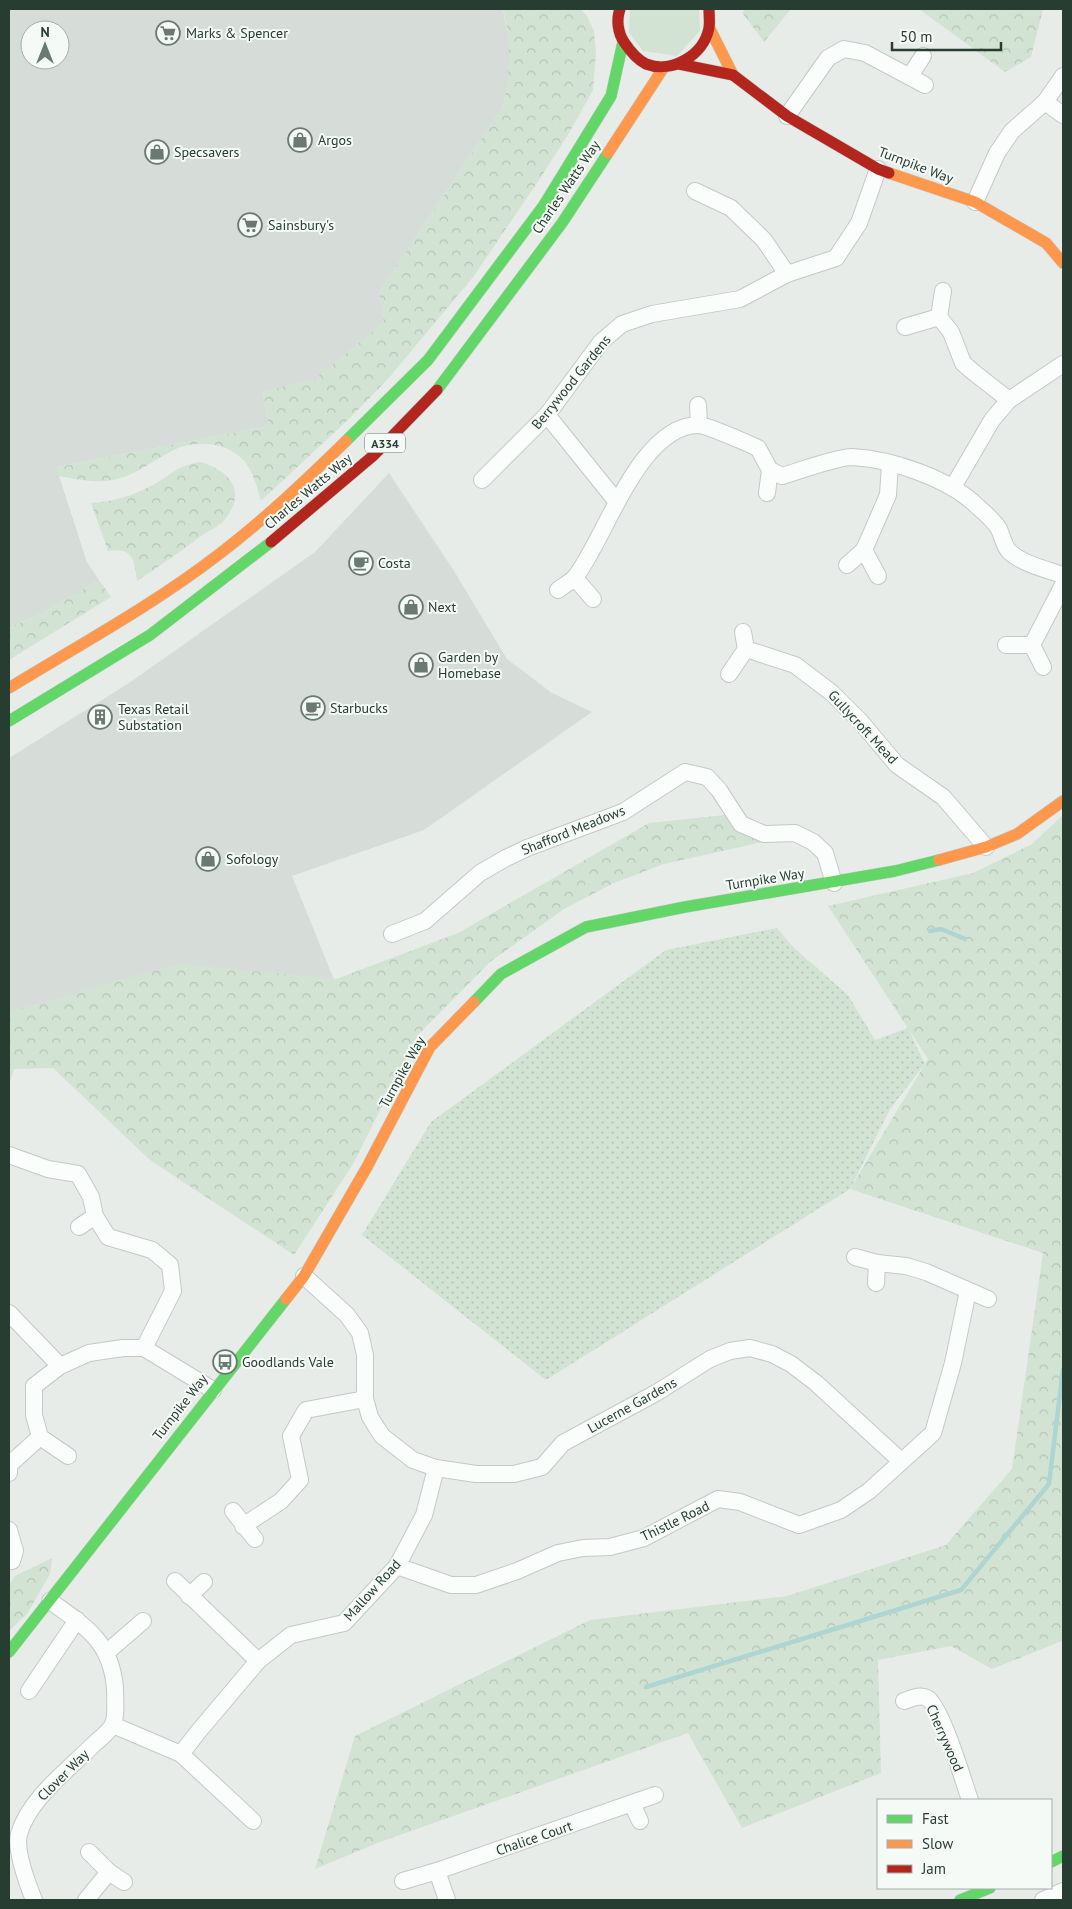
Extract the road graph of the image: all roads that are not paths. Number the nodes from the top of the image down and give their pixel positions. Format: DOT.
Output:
graph roads {
  1 [pos="605,9"];
  2 [pos="620,9"];
  3 [pos="711,16"];
  4 [pos="618,27"];
  5 [pos="623,42"];
  6 [pos="923,56"];
  7 [pos="680,64"];
  8 [pos="664,67"];
  9 [pos="733,75"];
  10 [pos="910,76"];
  11 [pos="1063,76"];
  12 [pos="925,86"];
  13 [pos="1045,102"];
  14 [pos="1063,115"];
  15 [pos="787,116"];
  16 [pos="878,169"];
  17 [pos="695,191"];
  18 [pos="975,202"];
  19 [pos="1063,263"];
  20 [pos="787,274"];
  21 [pos="943,291"];
  22 [pos="940,317"];
  23 [pos="906,327"];
  24 [pos="1063,364"];
  25 [pos="1009,400"];
  26 [pos="698,405"];
  27 [pos="547,415"];
  28 [pos="699,425"];
  29 [pos="890,464"];
  30 [pos="770,470"];
  31 [pos="482,480"];
  32 [pos="953,487"];
  33 [pos="767,493"];
  34 [pos="617,502"];
  35 [pos="864,550"];
  36 [pos="847,565"];
  37 [pos="1063,575"];
  38 [pos="878,576"];
  39 [pos="575,578"];
  40 [pos="1063,586"];
  41 [pos="558,590"];
  42 [pos="593,599"];
  43 [pos="743,632"];
  44 [pos="1006,645"];
  45 [pos="1032,645"];
  46 [pos="746,649"];
  47 [pos="1043,667"];
  48 [pos="729,674"];
  49 [pos="9,688"];
  50 [pos="9,720"];
  51 [pos="1063,801"];
  52 [pos="986,847"];
  53 [pos="834,882"];
  54 [pos="392,934"];
  55 [pos="9,1155"];
  56 [pos="95,1216"];
  57 [pos="80,1227"];
  58 [pos="855,1257"];
  59 [pos="877,1263"];
  60 [pos="304,1276"];
  61 [pos="876,1283"];
  62 [pos="968,1291"];
  63 [pos="988,1299"];
  64 [pos="9,1313"];
  65 [pos="144,1348"];
  66 [pos="60,1366"];
  67 [pos="212,1390"];
  68 [pos="365,1399"];
  69 [pos="40,1437"];
  70 [pos="68,1456"];
  71 [pos="900,1461"];
  72 [pos="436,1468"];
  73 [pos="9,1473"];
  74 [pos="233,1511"];
  75 [pos="244,1526"];
  76 [pos="9,1530"];
  77 [pos="255,1539"];
  78 [pos="18,1556"];
  79 [pos="397,1566"];
  80 [pos="175,1582"];
  81 [pos="204,1582"];
  82 [pos="189,1596"];
  83 [pos="50,1601"];
  84 [pos="77,1620"];
  85 [pos="143,1621"];
  86 [pos="9,1652"];
  87 [pos="106,1653"];
  88 [pos="258,1661"];
  89 [pos="29,1691"];
  90 [pos="904,1701"];
  91 [pos="113,1725"];
  92 [pos="181,1754"];
  93 [pos="655,1795"];
  94 [pos="970,1799"];
  95 [pos="632,1804"];
  96 [pos="253,1821"];
  97 [pos="640,1822"];
  98 [pos="89,1852"];
  99 [pos="436,1871"];
  100 [pos="109,1872"];
  101 [pos="403,1881"];
  102 [pos="124,1882"];
  103 [pos="988,1889"];
  104 [pos="1063,1891"];
  105 [pos="34,1900"];
  106 [pos="86,1900"];
  107 [pos="447,1900"];
  108 [pos="960,1900"];
  109 [pos="1043,1900"];
  1 -- 4 [label="main road"];
  2 -- 4 [label="main road"];
  3 -- 7 [label="main road"];
  3 -- 9 [label="main road, Turnpike Way"];
  4 -- 5 [label="main road"];
  5 -- 8 [label="main road"];
  5 -- 49 [label="main road, Charles Watts Way / A334"];
  6 -- 10 [label="street"];
  7 -- 8 [label="main road"];
  7 -- 9 [label="main road, Turnpike Way"];
  8 -- 50 [label="main road, Charles Watts Way / A334"];
  9 -- 15 [label="main road, Turnpike Way"];
  10 -- 12 [label="street"];
  10 -- 15 [label="street"];
  11 -- 13 [label="street"];
  13 -- 14 [label="street"];
  13 -- 18 [label="street"];
  15 -- 16 [label="main road, Turnpike Way"];
  16 -- 18 [label="main road, Turnpike Way"];
  16 -- 20 [label="street, Berrywood Gardens"];
  17 -- 20 [label="street"];
  18 -- 19 [label="main road, Turnpike Way"];
  20 -- 27 [label="street, Berrywood Gardens"];
  21 -- 22 [label="street"];
  22 -- 23 [label="street"];
  22 -- 25 [label="street"];
  24 -- 25 [label="street"];
  25 -- 32 [label="street"];
  26 -- 28 [label="street"];
  27 -- 31 [label="street, Berrywood Gardens"];
  27 -- 34 [label="street"];
  28 -- 30 [label="street"];
  28 -- 34 [label="street"];
  29 -- 30 [label="street"];
  29 -- 32 [label="street"];
  29 -- 35 [label="street"];
  30 -- 33 [label="street"];
  32 -- 37 [label="street"];
  34 -- 39 [label="street"];
  35 -- 36 [label="street"];
  35 -- 38 [label="street"];
  39 -- 41 [label="street"];
  39 -- 42 [label="street"];
  40 -- 45 [label="street"];
  43 -- 46 [label="street"];
  44 -- 45 [label="street"];
  45 -- 47 [label="street"];
  46 -- 48 [label="street"];
  46 -- 52 [label="street, Gullycroft Mead"];
  51 -- 52 [label="main road, Turnpike Way"];
  52 -- 53 [label="main road, Turnpike Way"];
  53 -- 54 [label="street, Shafford Meadows"];
  53 -- 60 [label="main road, Turnpike Way"];
  55 -- 56 [label="street"];
  56 -- 57 [label="street"];
  56 -- 65 [label="street"];
  58 -- 59 [label="street"];
  59 -- 61 [label="street"];
  59 -- 62 [label="street"];
  60 -- 67 [label="main road, Turnpike Way"];
  60 -- 68 [label="street, Lucerne Gardens"];
  62 -- 63 [label="street"];
  62 -- 71 [label="street, Thistle Road"];
  64 -- 66 [label="street"];
  65 -- 66 [label="street"];
  65 -- 67 [label="street"];
  66 -- 69 [label="street"];
  67 -- 83 [label="main road, Turnpike Way"];
  68 -- 72 [label="street, Lucerne Gardens"];
  68 -- 75 [label="street"];
  69 -- 70 [label="street"];
  69 -- 73 [label="street"];
  71 -- 72 [label="street, Lucerne Gardens"];
  71 -- 79 [label="street, Thistle Road"];
  72 -- 79 [label="street, Mallow Road"];
  74 -- 75 [label="street"];
  75 -- 77 [label="street"];
  76 -- 78 [label="street"];
  79 -- 88 [label="street, Mallow Road"];
  80 -- 82 [label="street"];
  81 -- 82 [label="street"];
  82 -- 88 [label="street"];
  83 -- 84 [label="street"];
  83 -- 86 [label="main road, Turnpike Way"];
  84 -- 87 [label="street"];
  84 -- 89 [label="street"];
  85 -- 87 [label="street"];
  87 -- 91 [label="street"];
  88 -- 92 [label="street, Mallow Road"];
  90 -- 94 [label="street, Cherrywood"];
  91 -- 92 [label="street"];
  91 -- 105 [label="street, Clover Way"];
  92 -- 96 [label="street"];
  93 -- 95 [label="street, Chalice Court"];
  95 -- 97 [label="street"];
  95 -- 99 [label="street, Chalice Court"];
  98 -- 100 [label="street"];
  99 -- 101 [label="street, Chalice Court"];
  99 -- 107 [label="street"];
  100 -- 102 [label="street"];
  100 -- 106 [label="street"];
  103 -- 108 [label="main road"];
  104 -- 109 [label="street"];
}
